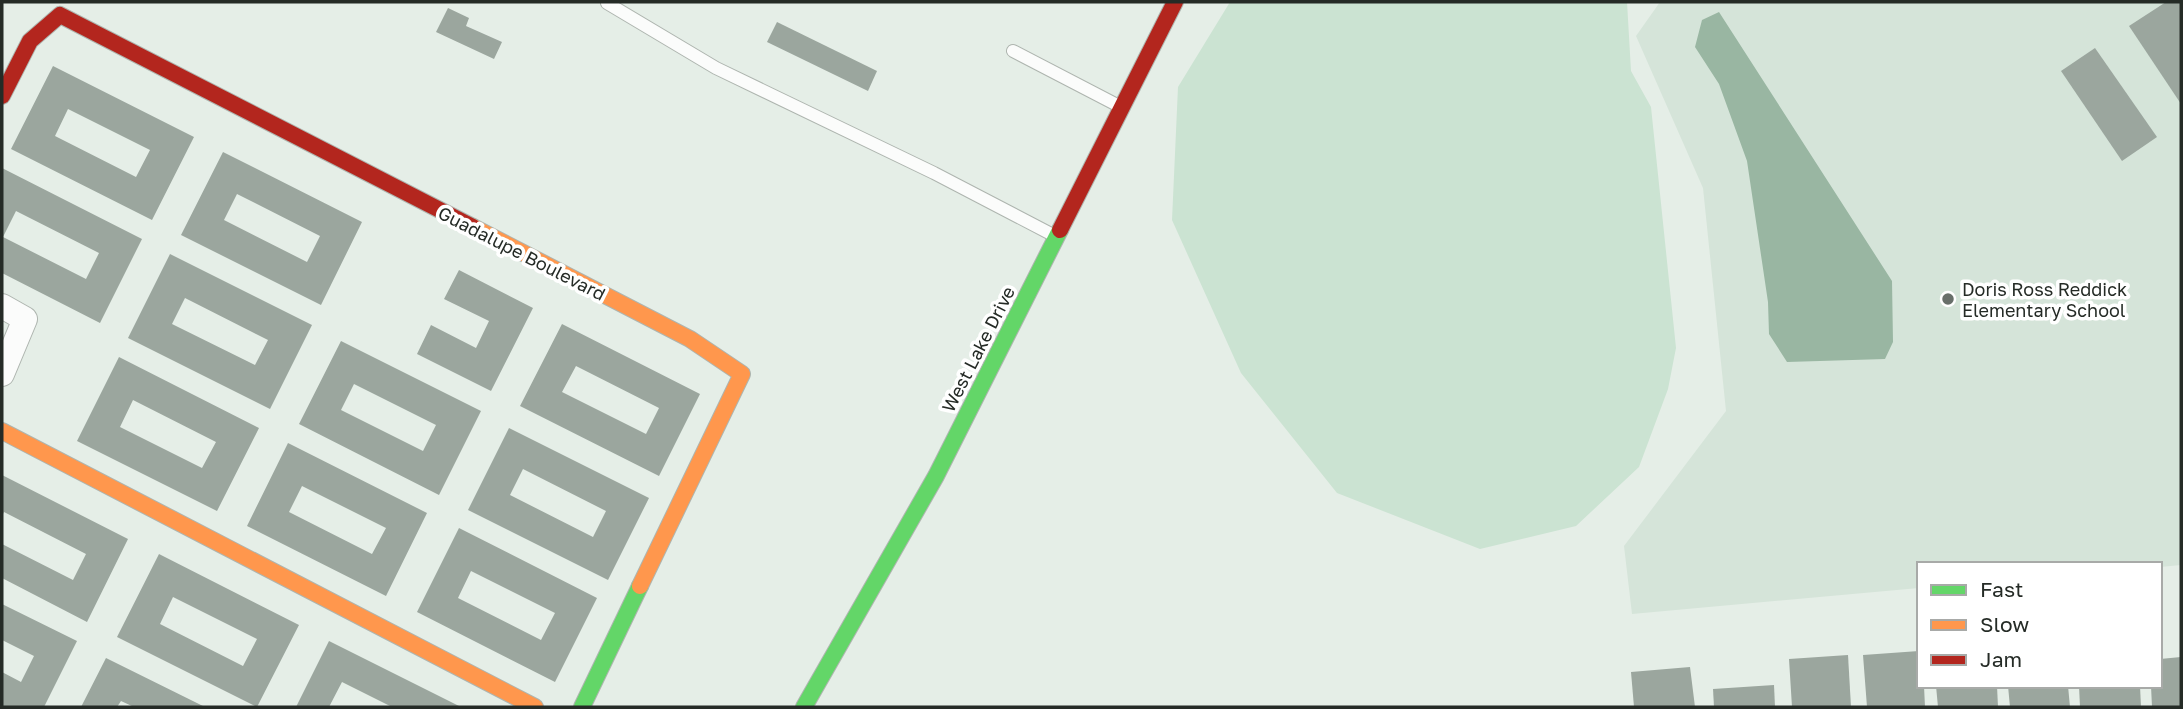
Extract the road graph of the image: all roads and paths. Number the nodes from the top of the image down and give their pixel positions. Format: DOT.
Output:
graph roads {
  1 [pos="607,2"];
  2 [pos="1175,2"];
  3 [pos="1013,51"];
  4 [pos="2,96"];
  5 [pos="1122,107"];
  6 [pos="1057,236"];
  7 [pos="2,306"];
  8 [pos="2,374"];
  9 [pos="2,431"];
  10 [pos="522,704"];
  11 [pos="582,707"];
  12 [pos="804,707"];
  1 -- 6 [label="lane"];
  2 -- 5 [label="street, West Lake Drive"];
  3 -- 5 [label="lane"];
  4 -- 11 [label="street, Guadalupe Boulevard"];
  5 -- 6 [label="street, West Lake Drive"];
  6 -- 12 [label="street, West Lake Drive"];
  7 -- 8 [label="street"];
  9 -- 10 [label="street"];
}
